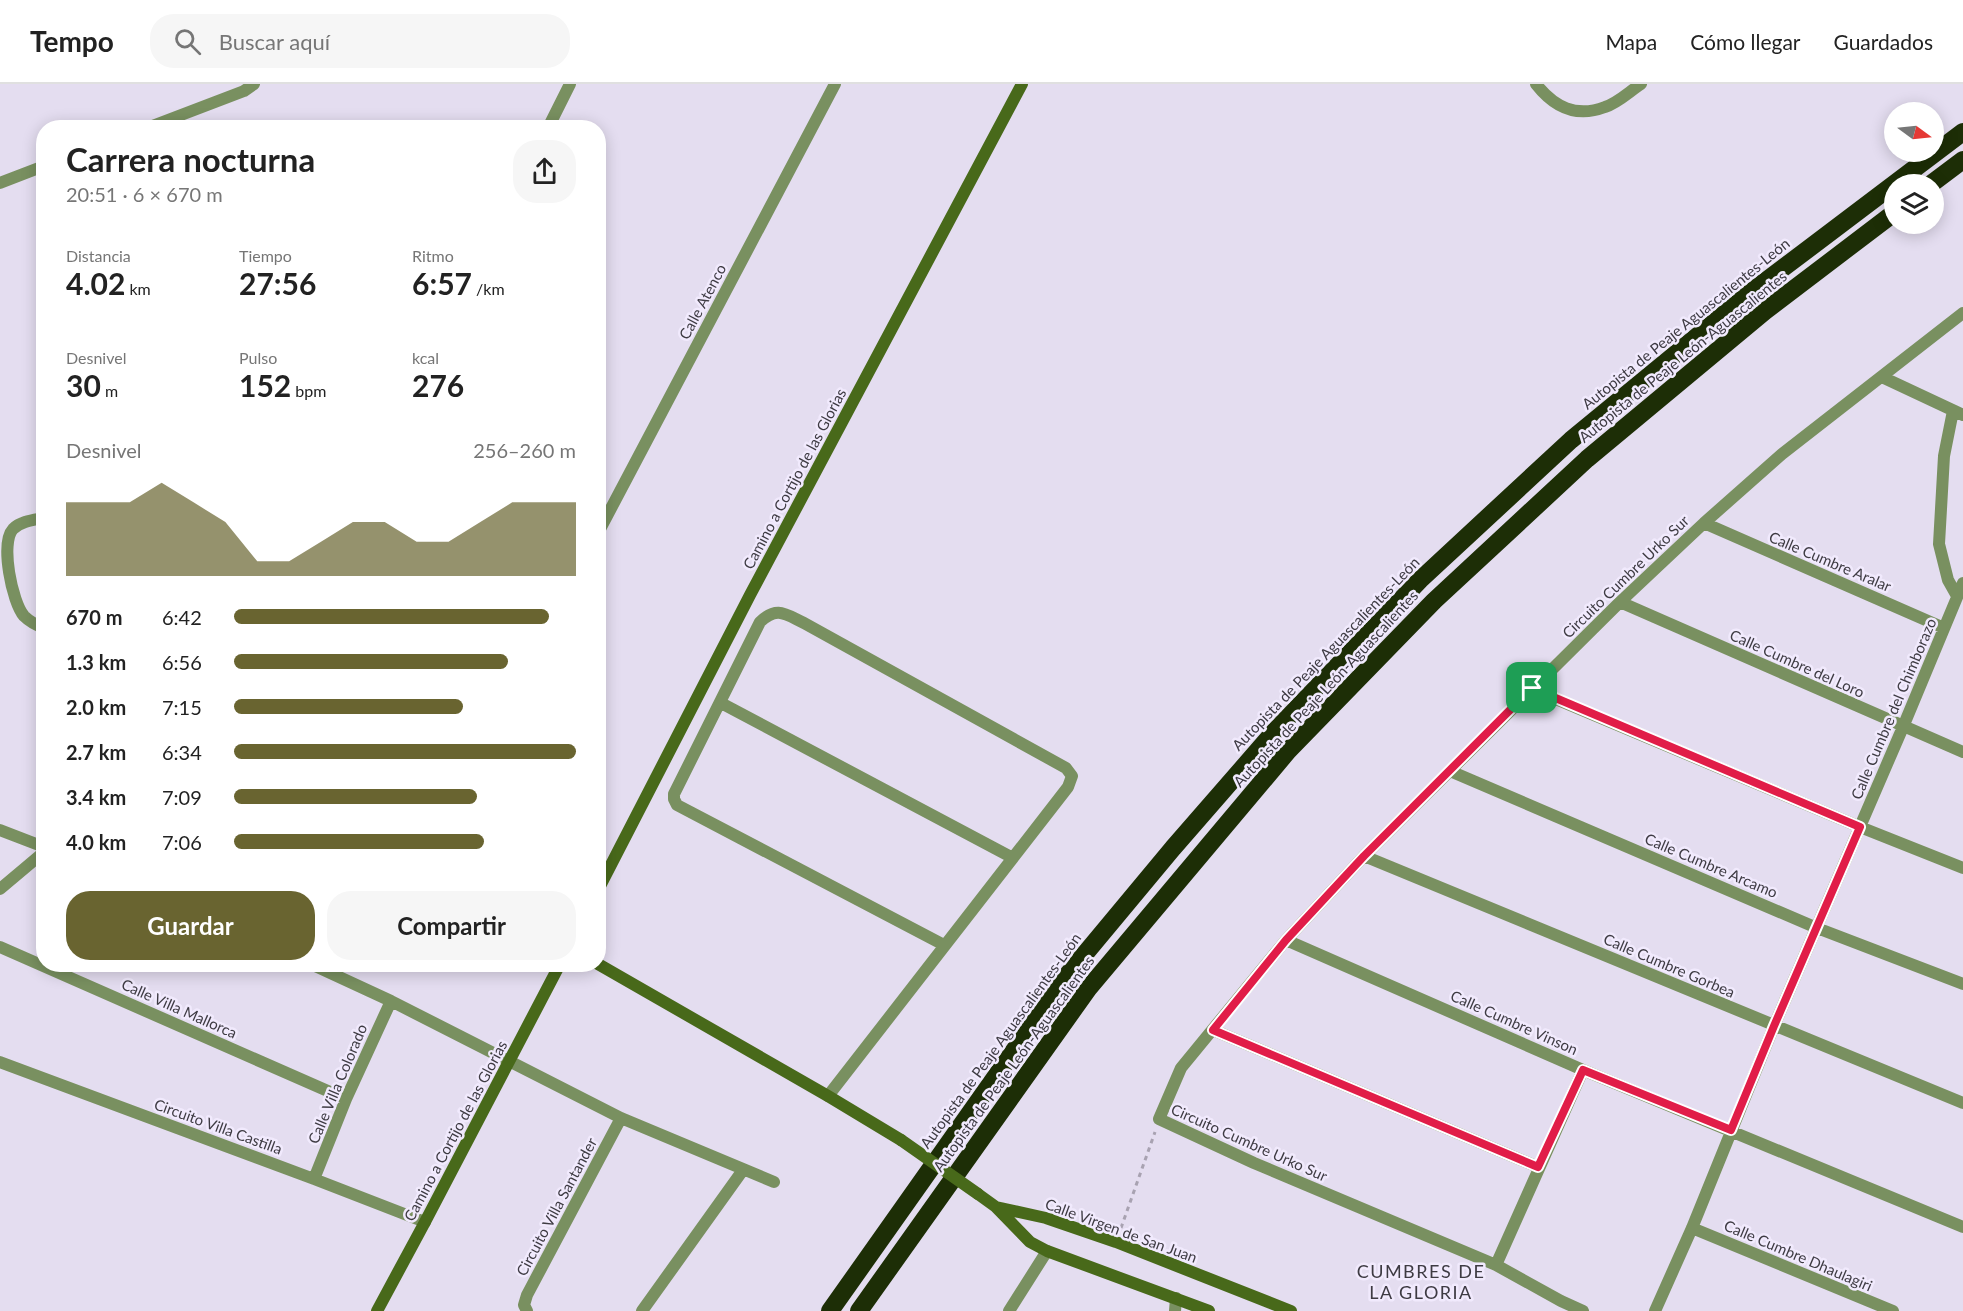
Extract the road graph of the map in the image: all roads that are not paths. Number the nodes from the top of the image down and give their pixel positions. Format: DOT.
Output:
graph roads {
  1 [pos="254,84"];
  2 [pos="570,84"];
  3 [pos="835,84"];
  4 [pos="1022,84"];
  5 [pos="1536,84"];
  6 [pos="1641,84"];
  7 [pos="168,120"];
  8 [pos="552,120"];
  9 [pos="1963,132"];
  10 [pos="1963,160"];
  11 [pos="36,169"];
  12 [pos="1944,174"];
  13 [pos="0,183"];
  14 [pos="1884,221"];
  15 [pos="1963,313"];
  16 [pos="1882,377"];
  17 [pos="1958,413"];
  18 [pos="606,518"];
  19 [pos="36,520"];
  20 [pos="1704,524"];
  21 [pos="1963,583"];
  22 [pos="1958,596"];
  23 [pos="1620,602"];
  24 [pos="36,625"];
  25 [pos="1944,628"];
  26 [pos="1532,688"];
  27 [pos="721,703"];
  28 [pos="1904,727"];
  29 [pos="1963,752"];
  30 [pos="1450,771"];
  31 [pos="1860,827"];
  32 [pos="0,830"];
  33 [pos="36,846"];
  34 [pos="1364,856"];
  35 [pos="36,857"];
  36 [pos="1013,858"];
  37 [pos="1963,868"];
  38 [pos="606,874"];
  39 [pos="0,889"];
  40 [pos="1817,928"];
  41 [pos="1286,940"];
  42 [pos="944,945"];
  43 [pos="0,947"];
  44 [pos="36,963"];
  45 [pos="606,969"];
  46 [pos="57,972"];
  47 [pos="329,972"];
  48 [pos="556,972"];
  49 [pos="1963,984"];
  50 [pos="391,1000"];
  51 [pos="1774,1026"];
  52 [pos="1213,1030"];
  53 [pos="0,1062"];
  54 [pos="510,1062"];
  55 [pos="1583,1070"];
  56 [pos="828,1096"];
  57 [pos="346,1099"];
  58 [pos="1963,1103"];
  59 [pos="621,1118"];
  60 [pos="1731,1130"];
  61 [pos="1538,1167"];
  62 [pos="743,1170"];
  63 [pos="314,1179"];
  64 [pos="774,1182"];
  65 [pos="996,1207"];
  66 [pos="425,1222"];
  67 [pos="1963,1227"];
  68 [pos="1692,1228"];
  69 [pos="1047,1251"];
  70 [pos="1496,1265"];
  71 [pos="1176,1305"];
  72 [pos="1559,1306"];
  73 [pos="377,1311"];
  74 [pos="527,1311"];
  75 [pos="642,1311"];
  76 [pos="830,1311"];
  77 [pos="859,1311"];
  78 [pos="1009,1311"];
  79 [pos="1209,1311"];
  80 [pos="1291,1311"];
  81 [pos="1583,1311"];
  82 [pos="1655,1311"];
  83 [pos="1893,1311"];
  1 -- 7 [label="street"];
  2 -- 8 [label="street"];
  3 -- 18 [label="street, Calle Atenco"];
  4 -- 38 [label="street, Camino a Cortijo de las Glorias"];
  5 -- 6 [label="street"];
  9 -- 76 [label="highway, Autopista de Peaje Aguascalientes-León"];
  10 -- 12 [label="highway"];
  11 -- 13 [label="street"];
  14 -- 77 [label="highway, Autopista de Peaje León-Aguascalientes"];
  15 -- 16 [label="street, Circuito Cumbre Urko Sur"];
  16 -- 17 [label="street"];
  16 -- 20 [label="street, Circuito Cumbre Urko Sur"];
  17 -- 22 [label="street"];
  19 -- 24 [label="street"];
  20 -- 23 [label="street, Circuito Cumbre Urko Sur"];
  20 -- 25 [label="street, Calle Cumbre Aralar"];
  21 -- 22 [label="street, Calle Cumbre del Chimborazo"];
  22 -- 25 [label="street, Calle Cumbre del Chimborazo"];
  23 -- 26 [label="street, Circuito Cumbre Urko Sur"];
  23 -- 28 [label="street, Calle Cumbre del Loro"];
  25 -- 28 [label="street, Calle Cumbre del Chimborazo"];
  26 -- 30 [label="street, Circuito Cumbre Urko Sur"];
  26 -- 31 [label="street"];
  27 -- 36 [label="street"];
  27 -- 36 [label="street"];
  27 -- 42 [label="street"];
  28 -- 29 [label="street, Calle Cumbre del Loro"];
  28 -- 31 [label="street, Calle Cumbre del Chimborazo"];
  30 -- 34 [label="street, Circuito Cumbre Urko Sur"];
  30 -- 40 [label="street, Calle Cumbre Arcamo"];
  31 -- 37 [label="street"];
  31 -- 40 [label="street, Calle Cumbre del Chimborazo"];
  32 -- 33 [label="street"];
  34 -- 41 [label="street, Circuito Cumbre Urko Sur"];
  34 -- 51 [label="street, Calle Cumbre Gorbea"];
  35 -- 39 [label="street"];
  36 -- 42 [label="street"];
  40 -- 49 [label="street, Calle Cumbre Arcamo"];
  40 -- 51 [label="street, Calle Cumbre del Chimborazo"];
  41 -- 52 [label="street, Circuito Cumbre Urko Sur"];
  41 -- 55 [label="street, Calle Cumbre Vinson"];
  42 -- 56 [label="street"];
  43 -- 44 [label="street, Calle Villa Mallorca"];
  45 -- 56 [label="street"];
  46 -- 57 [label="street, Calle Villa Mallorca"];
  47 -- 50 [label="street"];
  48 -- 54 [label="street, Camino a Cortijo de las Glorias"];
  50 -- 54 [label="street"];
  50 -- 57 [label="street, Calle Villa Colorado"];
  51 -- 58 [label="street, Calle Cumbre Gorbea"];
  51 -- 60 [label="street, Calle Cumbre del Chimborazo"];
  52 -- 61 [label="street"];
  52 -- 70 [label="street, Circuito Cumbre Urko Sur"];
  53 -- 63 [label="street, Circuito Villa Castilla"];
  54 -- 59 [label="street"];
  54 -- 66 [label="street, Camino a Cortijo de las Glorias"];
  55 -- 60 [label="street, Calle Cumbre Vinson"];
  55 -- 61 [label="street"];
  56 -- 65 [label="street, bridge"];
  57 -- 63 [label="street, Calle Villa Colorado"];
  59 -- 62 [label="street"];
  59 -- 74 [label="street, Circuito Villa Santander"];
  60 -- 67 [label="street, Calle Cumbre Vinson"];
  60 -- 68 [label="street, Calle Cumbre del Chimborazo"];
  61 -- 70 [label="street"];
  62 -- 64 [label="street"];
  62 -- 75 [label="street"];
  63 -- 66 [label="street, Circuito Villa Castilla"];
  65 -- 69 [label="street"];
  65 -- 80 [label="street, Calle Virgen de San Juan"];
  66 -- 73 [label="street, Camino a Cortijo de las Glorias"];
  68 -- 82 [label="street, Calle Cumbre del Chimborazo"];
  68 -- 83 [label="street, Calle Cumbre Dhaulagiri"];
  69 -- 71 [label="street"];
  69 -- 78 [label="street"];
  70 -- 72 [label="street, Circuito Cumbre Urko Sur"];
  71 -- 79 [label="street"];
  72 -- 81 [label="street, Circuito Cumbre Urko Sur"];
}
